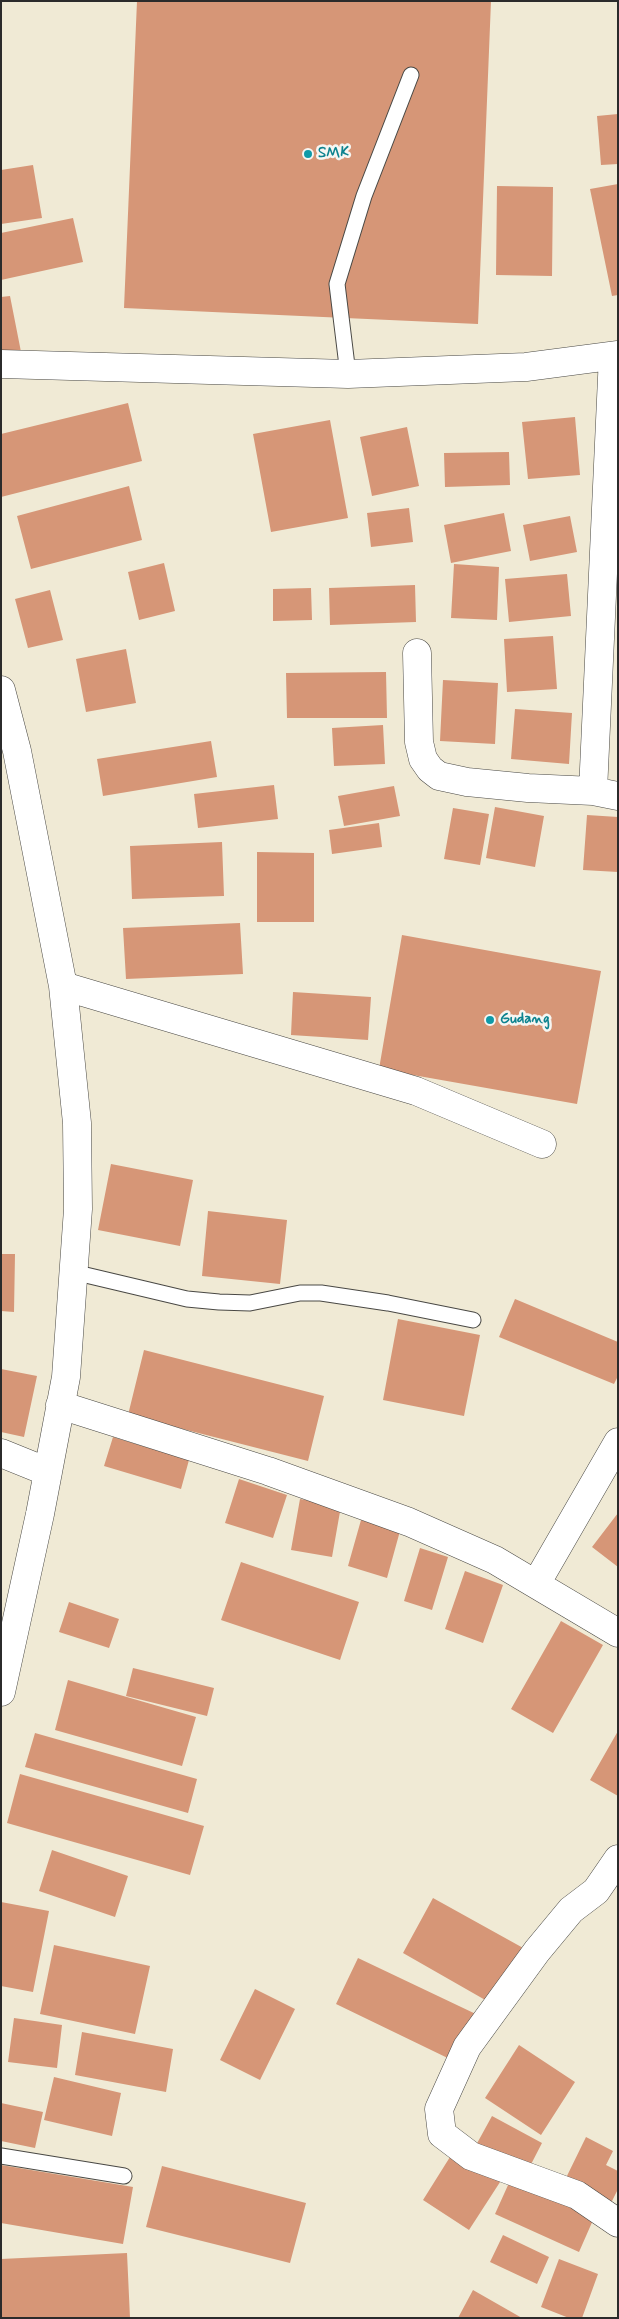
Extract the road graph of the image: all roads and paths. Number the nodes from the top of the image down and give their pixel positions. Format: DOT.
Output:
graph roads {
  1 [pos="411,75"];
  2 [pos="615,356"];
  3 [pos="1,364"];
  4 [pos="348,374"];
  5 [pos="417,653"];
  6 [pos="1,690"];
  7 [pos="605,794"];
  8 [pos="63,986"];
  9 [pos="542,1144"];
  10 [pos="73,1272"];
  11 [pos="473,1320"];
  12 [pos="60,1405"];
  13 [pos="618,1442"];
  14 [pos="1,1453"];
  15 [pos="48,1472"];
  16 [pos="536,1584"];
  17 [pos="618,1633"];
  18 [pos="1,1692"];
  19 [pos="618,1859"];
  20 [pos="1,2156"];
  21 [pos="124,2176"];
  22 [pos="618,2223"];
  1 -- 4 [label="lane"];
  2 -- 4 [label="street"];
  2 -- 7 [label="street"];
  3 -- 4 [label="street"];
  5 -- 7 [label="street"];
  6 -- 8 [label="street"];
  8 -- 9 [label="street"];
  8 -- 10 [label="street"];
  10 -- 11 [label="lane"];
  10 -- 12 [label="street"];
  12 -- 15 [label="street"];
  12 -- 16 [label="street"];
  13 -- 16 [label="street"];
  14 -- 15 [label="street"];
  15 -- 18 [label="street"];
  16 -- 17 [label="street"];
  19 -- 22 [label="street"];
  20 -- 21 [label="lane"];
}
